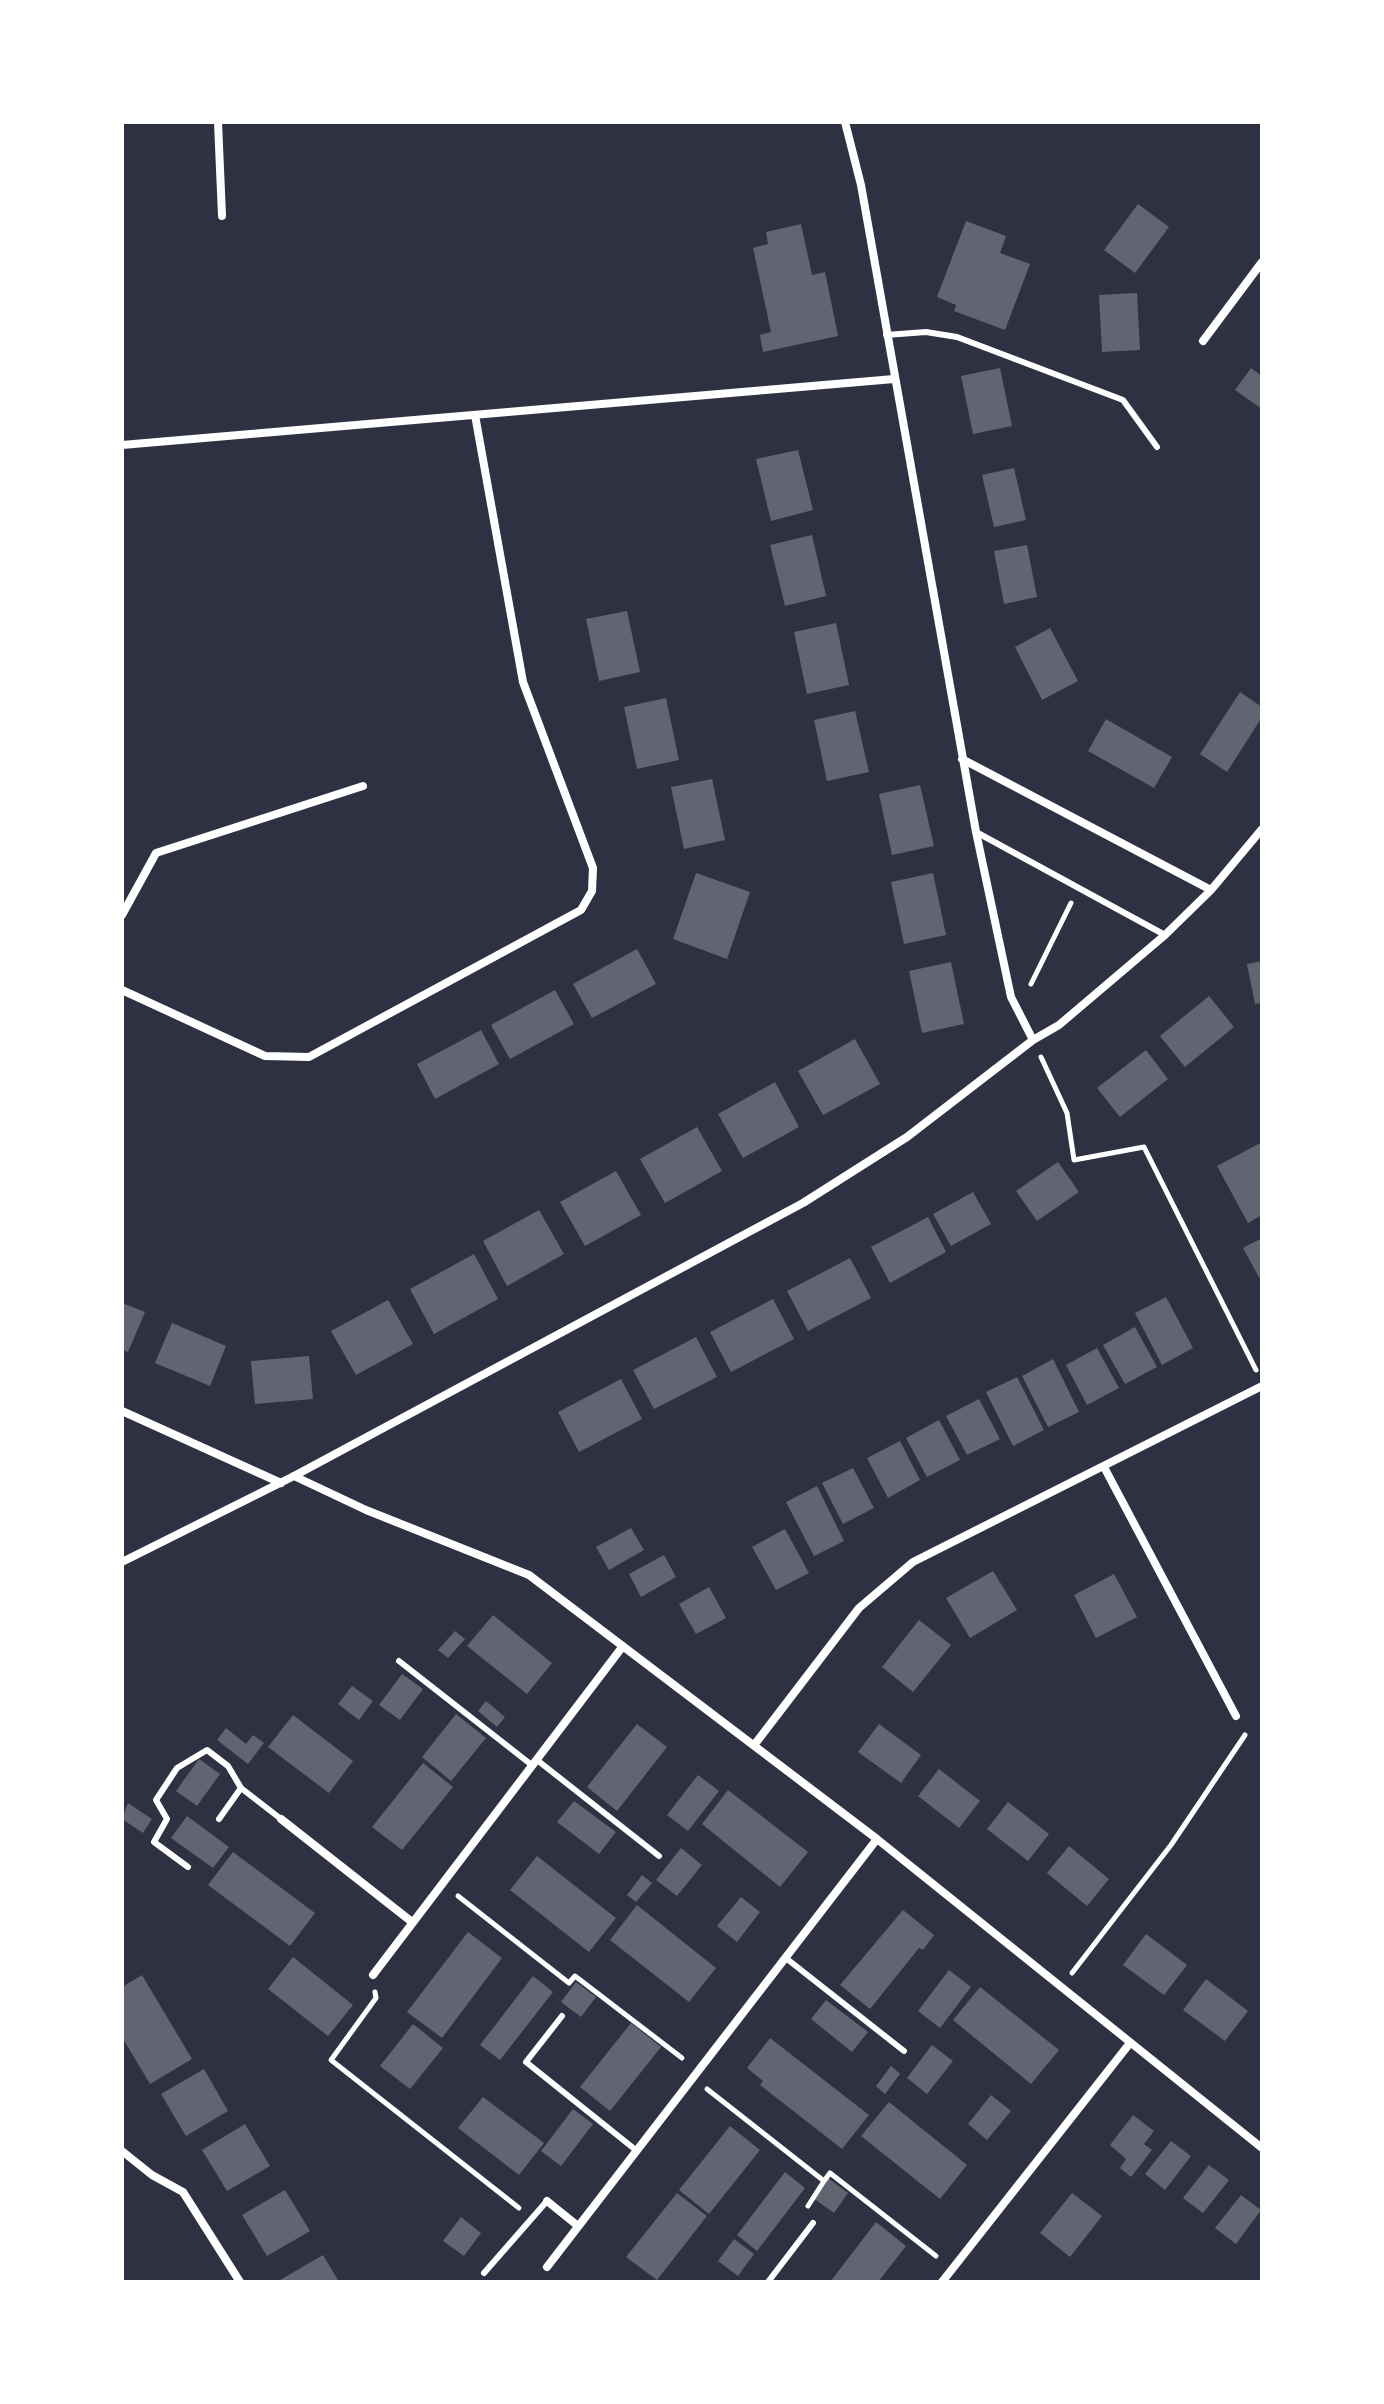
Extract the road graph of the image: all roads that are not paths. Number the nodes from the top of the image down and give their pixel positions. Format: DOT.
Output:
graph roads {
  1 [pos="218,122"];
  2 [pos="845,122"];
  3 [pos="222,216"];
  4 [pos="1262,262"];
  5 [pos="886,335"];
  6 [pos="1203,341"];
  7 [pos="894,379"];
  8 [pos="475,415"];
  9 [pos="122,445"];
  10 [pos="1157,447"];
  11 [pos="962,759"];
  12 [pos="363,786"];
  13 [pos="976,832"];
  14 [pos="1261,834"];
  15 [pos="1211,890"];
  16 [pos="122,915"];
  17 [pos="1165,935"];
  18 [pos="122,990"];
  19 [pos="1033,1040"];
  20 [pos="1262,1384"];
  21 [pos="122,1411"];
  22 [pos="1104,1467"];
  23 [pos="294,1476"];
  24 [pos="281,1483"];
  25 [pos="122,1562"];
  26 [pos="623,1646"];
  27 [pos="399,1661"];
  28 [pos="1236,1716"];
  29 [pos="755,1744"];
  30 [pos="535,1763"];
  31 [pos="241,1788"];
  32 [pos="219,1819"];
  33 [pos="281,1819"];
  34 [pos="877,1839"];
  35 [pos="659,1856"];
  36 [pos="188,1867"];
  37 [pos="412,1922"];
  38 [pos="787,1959"];
  39 [pos="373,1975"];
  40 [pos="562,2016"];
  41 [pos="1130,2043"];
  42 [pos="904,2051"];
  43 [pos="1262,2148"];
  44 [pos="122,2151"];
  45 [pos="637,2151"];
  46 [pos="547,2201"];
  47 [pos="813,2223"];
  48 [pos="578,2226"];
  49 [pos="547,2267"];
  50 [pos="484,2273"];
  51 [pos="240,2282"];
  52 [pos="768,2282"];
  53 [pos="942,2282"];
  1 -- 3 [label="street"];
  2 -- 5 [label="street"];
  4 -- 6 [label="street"];
  5 -- 7 [label="street"];
  5 -- 10 [label="lane"];
  7 -- 8 [label="street"];
  7 -- 11 [label="street"];
  8 -- 9 [label="street"];
  8 -- 18 [label="street"];
  11 -- 13 [label="street"];
  11 -- 15 [label="street"];
  12 -- 16 [label="street"];
  13 -- 17 [label="lane"];
  13 -- 19 [label="street"];
  14 -- 15 [label="street"];
  15 -- 17 [label="street"];
  17 -- 19 [label="street"];
  19 -- 23 [label="street"];
  20 -- 22 [label="street"];
  21 -- 24 [label="street"];
  22 -- 28 [label="street"];
  22 -- 29 [label="street"];
  23 -- 24 [label="street"];
  23 -- 26 [label="street"];
  24 -- 25 [label="street"];
  26 -- 29 [label="street"];
  26 -- 30 [label="street"];
  27 -- 30 [label="lane"];
  29 -- 34 [label="street"];
  30 -- 35 [label="lane"];
  30 -- 37 [label="street"];
  31 -- 32 [label="lane"];
  31 -- 33 [label="lane"];
  31 -- 36 [label="lane"];
  33 -- 37 [label="street"];
  34 -- 38 [label="street"];
  34 -- 41 [label="street"];
  37 -- 39 [label="street"];
  38 -- 42 [label="lane"];
  38 -- 45 [label="street"];
  40 -- 45 [label="lane"];
  41 -- 43 [label="street"];
  41 -- 53 [label="street"];
  44 -- 51 [label="street"];
  45 -- 48 [label="street"];
  46 -- 48 [label="street"];
  46 -- 50 [label="lane"];
  47 -- 52 [label="lane"];
  48 -- 49 [label="street"];
}
